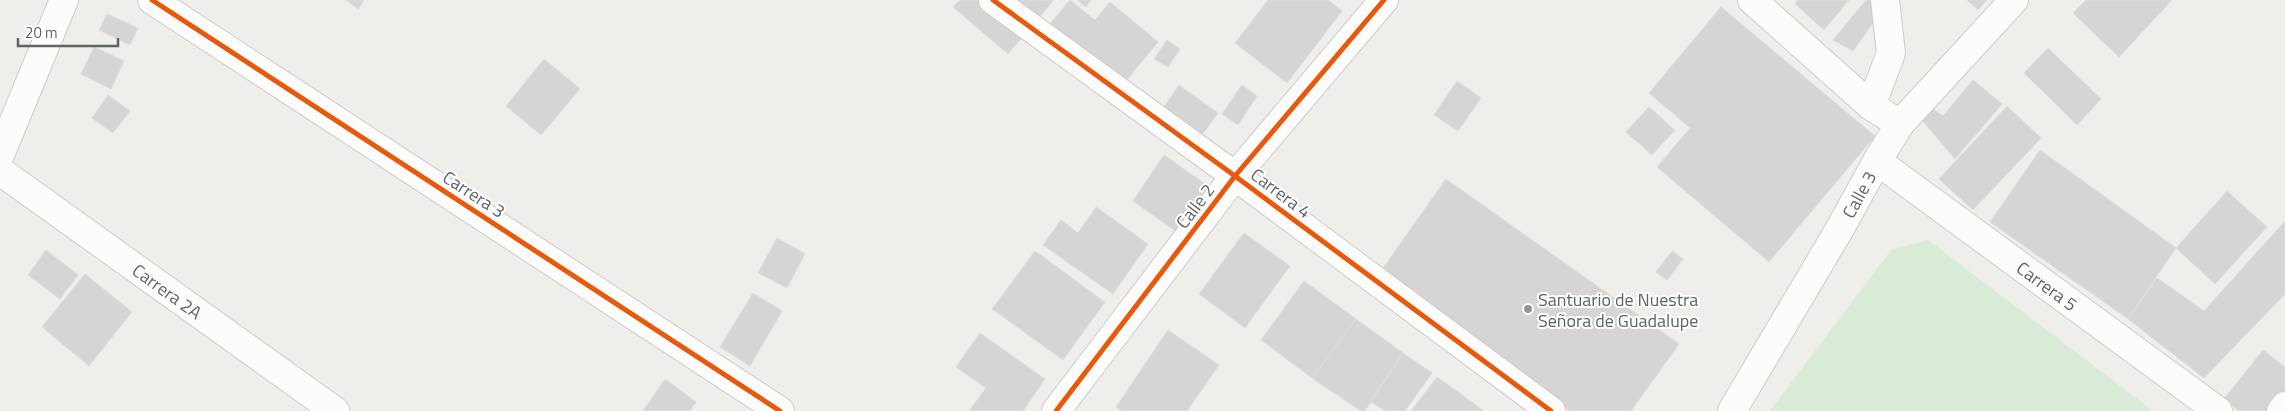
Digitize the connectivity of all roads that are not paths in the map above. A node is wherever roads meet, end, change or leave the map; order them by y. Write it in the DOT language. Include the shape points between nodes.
graph roads {
  1 [pos="64,0"];
  2 [pos="152,0"];
  3 [pos="993,0"];
  4 [pos="1384,0"];
  5 [pos="1752,0"];
  6 [pos="1885,0"];
  7 [pos="2014,0"];
  8 [pos="1871,106"];
  9 [pos="1900,124"];
  10 [pos="0,155"];
  11 [pos="1877,161"];
  12 [pos="0,171"];
  13 [pos="1235,176"];
  14 [pos="2285,406"];
  15 [pos="334,411"];
  16 [pos="780,411"];
  17 [pos="1056,411"];
  18 [pos="1551,411"];
  19 [pos="1732,411"];
  20 [pos="2218,411"];
  21 [pos="2281,411"];
  1 -- 10 [label="street"];
  2 -- 16 [label="street, Carrera 3"];
  3 -- 13 [label="street, Carrera 4"];
  4 -- 13 [label="street, Calle 2"];
  5 -- 8 [label="street"];
  6 -- 8 [label="street" via="1891,53"];
  7 -- 9 [label="street, Calle 3"];
  8 -- 9 [label="street"];
  9 -- 11 [label="street, Calle 3"];
  11 -- 19 [label="street, Calle 3"];
  11 -- 20 [label="street, Carrera 5"];
  12 -- 15 [label="street, Carrera 2A"];
  13 -- 17 [label="street, Calle 2"];
  13 -- 18 [label="street, Carrera 4"];
  14 -- 21 [label="street"];
}
